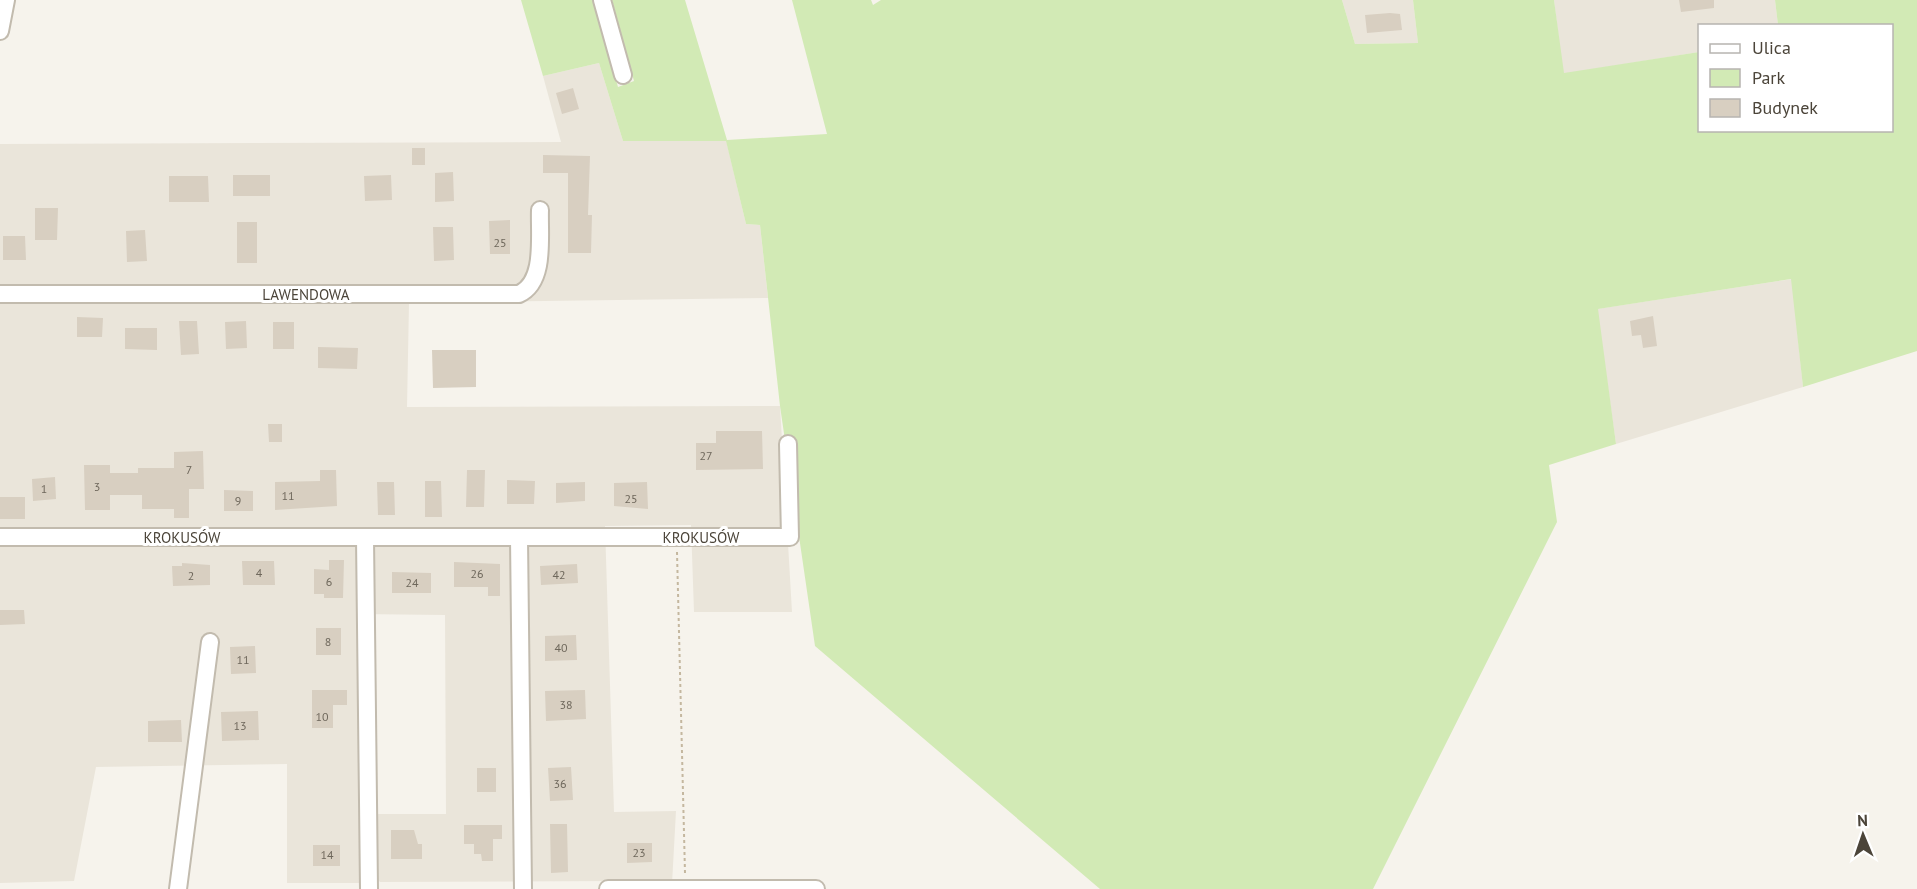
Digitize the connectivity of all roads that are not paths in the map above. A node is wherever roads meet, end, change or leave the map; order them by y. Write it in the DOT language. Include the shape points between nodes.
graph roads {
  1 [pos="6,0"];
  2 [pos="602,0"];
  3 [pos="0,31"];
  4 [pos="624,75"];
  5 [pos="540,210"];
  6 [pos="0,294"];
  7 [pos="788,444"];
  8 [pos="0,537"];
  9 [pos="365,538"];
  10 [pos="519,538"];
  11 [pos="210,642"];
  12 [pos="685,888"];
  13 [pos="763,888"];
  14 [pos="178,889"];
  15 [pos="369,889"];
  16 [pos="523,889"];
  17 [pos="608,889"];
  18 [pos="816,889"];
  1 -- 3 [label="street"];
  2 -- 4 [label="street"];
  5 -- 6 [label="street, LAWENDOWA" via="536,278 529,290 519,294"];
  7 -- 10 [label="street, KROKUSÓW" via="790,537"];
  8 -- 9 [label="street, KROKUSÓW"];
  9 -- 10 [label="street, KROKUSÓW"];
  9 -- 15 [label="street"];
  10 -- 16 [label="street"];
  11 -- 14 [label="street"];
  12 -- 13 [label="street"];
  12 -- 17 [label="street"];
  13 -- 18 [label="street"];
}
